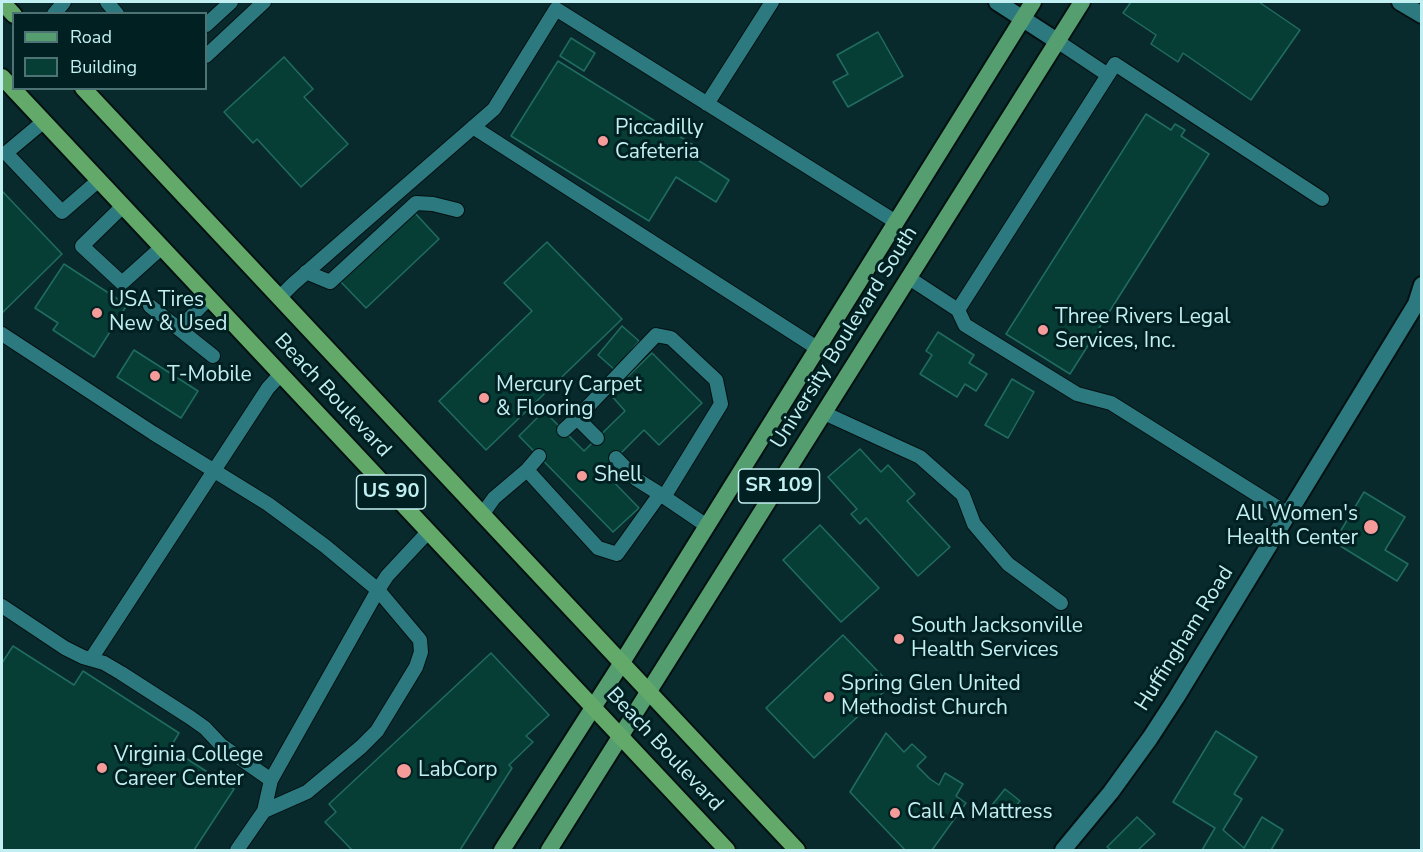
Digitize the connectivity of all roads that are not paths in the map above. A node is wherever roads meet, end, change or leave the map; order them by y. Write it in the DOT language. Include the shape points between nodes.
graph roads {
  1 [pos="231,2"];
  2 [pos="264,2"];
  3 [pos="771,2"];
  4 [pos="997,2"];
  5 [pos="1032,2"];
  6 [pos="1082,2"];
  7 [pos="1400,2"];
  8 [pos="1422,15"];
  9 [pos="1022,18"];
  10 [pos="207,24"];
  11 [pos="1057,41"];
  12 [pos="207,55"];
  13 [pos="1108,75"];
  14 [pos="14,90"];
  15 [pos="85,90"];
  16 [pos="707,104"];
  17 [pos="44,122"];
  18 [pos="473,127"];
  19 [pos="99,180"];
  20 [pos="1322,199"];
  21 [pos="123,206"];
  22 [pos="457,210"];
  23 [pos="896,222"];
  24 [pos="162,247"];
  25 [pos="306,272"];
  26 [pos="909,278"];
  27 [pos="1422,285"];
  28 [pos="209,298"];
  29 [pos="279,298"];
  30 [pos="150,306"];
  31 [pos="958,310"];
  32 [pos="179,329"];
  33 [pos="2,334"];
  34 [pos="817,348"];
  35 [pos="213,356"];
  36 [pos="280,375"];
  37 [pos="824,413"];
  38 [pos="577,418"];
  39 [pos="564,430"];
  40 [pos="597,438"];
  41 [pos="539,456"];
  42 [pos="616,458"];
  43 [pos="527,470"];
  44 [pos="213,471"];
  45 [pos="662,496"];
  46 [pos="482,514"];
  47 [pos="1288,514"];
  48 [pos="707,526"];
  49 [pos="428,532"];
  50 [pos="378,590"];
  51 [pos="1061,603"];
  52 [pos="2,606"];
  53 [pos="91,659"];
  54 [pos="621,664"];
  55 [pos="649,693"];
  56 [pos="593,707"];
  57 [pos="621,737"];
  58 [pos="271,780"];
  59 [pos="264,811"];
  60 [pos="237,850"];
  61 [pos="502,850"];
  62 [pos="549,850"];
  63 [pos="727,850"];
  64 [pos="797,850"];
  65 [pos="1063,850"];
  1 -- 10 [label="lane"];
  2 -- 12 [label="lane"];
  3 -- 16 [label="lane"];
  4 -- 9 [label="street"];
  5 -- 9 [label="main road, University Boulevard South / SR 109"];
  6 -- 11 [label="main road, University Boulevard South / SR 109"];
  7 -- 8 [label="street"];
  9 -- 11 [label="street"];
  9 -- 23 [label="main road, University Boulevard South / SR 109"];
  11 -- 13 [label="lane"];
  11 -- 26 [label="main road, University Boulevard South / SR 109"];
  13 -- 20 [label="lane" via="1115,64"];
  13 -- 31 [label="lane"];
  14 -- 17 [label="highway, Beach Boulevard / US 90"];
  15 -- 29 [label="highway, Beach Boulevard / US 90"];
  16 -- 18 [label="lane" via="556,9 494,109"];
  16 -- 23 [label="lane"];
  17 -- 19 [label="highway, Beach Boulevard / US 90"];
  17 -- 19 [label="lane" via="6,153 38,187 62,212"];
  18 -- 25 [label="lane"];
  18 -- 34 [label="lane"];
  19 -- 21 [label="highway, Beach Boulevard / US 90"];
  21 -- 24 [label="highway, Beach Boulevard / US 90"];
  21 -- 24 [label="lane" via="82,246 122,283"];
  22 -- 25 [label="lane" via="416,203 330,282"];
  23 -- 34 [label="main road, University Boulevard South / SR 109"];
  24 -- 28 [label="highway, Beach Boulevard / US 90"];
  25 -- 29 [label="lane"];
  26 -- 31 [label="lane"];
  26 -- 37 [label="main road, University Boulevard South / SR 109"];
  27 -- 47 [label="street, Huffingham Road" via="1416,304"];
  28 -- 32 [label="lane"];
  28 -- 36 [label="highway, Beach Boulevard / US 90"];
  29 -- 46 [label="highway, Beach Boulevard / US 90"];
  30 -- 32 [label="lane"];
  31 -- 47 [label="lane" via="965,325 1077,394 1111,403"];
  32 -- 35 [label="lane"];
  33 -- 44 [label="lane"];
  34 -- 48 [label="main road, University Boulevard South / SR 109"];
  36 -- 44 [label="lane"];
  36 -- 49 [label="highway, Beach Boulevard / US 90"];
  37 -- 51 [label="lane" via="920,457 963,495 974,524 1008,564"];
  37 -- 55 [label="main road, University Boulevard South / SR 109"];
  38 -- 39 [label="lane"];
  38 -- 40 [label="lane"];
  38 -- 45 [label="lane" via="656,335 671,338 716,380 721,404"];
  41 -- 43 [label="lane"];
  42 -- 45 [label="lane" via="636,479"];
  43 -- 45 [label="lane" via="598,548 617,554"];
  43 -- 46 [label="lane" via="494,498"];
  44 -- 50 [label="lane" via="268,504"];
  44 -- 53 [label="lane"];
  45 -- 48 [label="lane"];
  46 -- 54 [label="highway, Beach Boulevard / US 90"];
  47 -- 65 [label="street, Huffingham Road" via="1150,738"];
  48 -- 54 [label="main road, University Boulevard South / SR 109"];
  49 -- 50 [label="lane"];
  49 -- 56 [label="highway, Beach Boulevard / US 90"];
  50 -- 58 [label="lane"];
  50 -- 59 [label="lane" via="420,640 416,667 377,731 361,747 307,792"];
  52 -- 53 [label="lane" via="65,648"];
  53 -- 58 [label="lane" via="104,663 205,728 221,745"];
  54 -- 55 [label="highway, Beach Boulevard / US 90"];
  54 -- 56 [label="main road, University Boulevard South / SR 109"];
  55 -- 57 [label="main road, University Boulevard South / SR 109"];
  55 -- 64 [label="highway, Beach Boulevard / US 90"];
  56 -- 57 [label="highway, Beach Boulevard / US 90"];
  56 -- 61 [label="main road, University Boulevard South / SR 109"];
  57 -- 62 [label="main road, University Boulevard South / SR 109"];
  57 -- 63 [label="highway, Beach Boulevard / US 90"];
  58 -- 59 [label="lane"];
  59 -- 60 [label="lane"];
}
